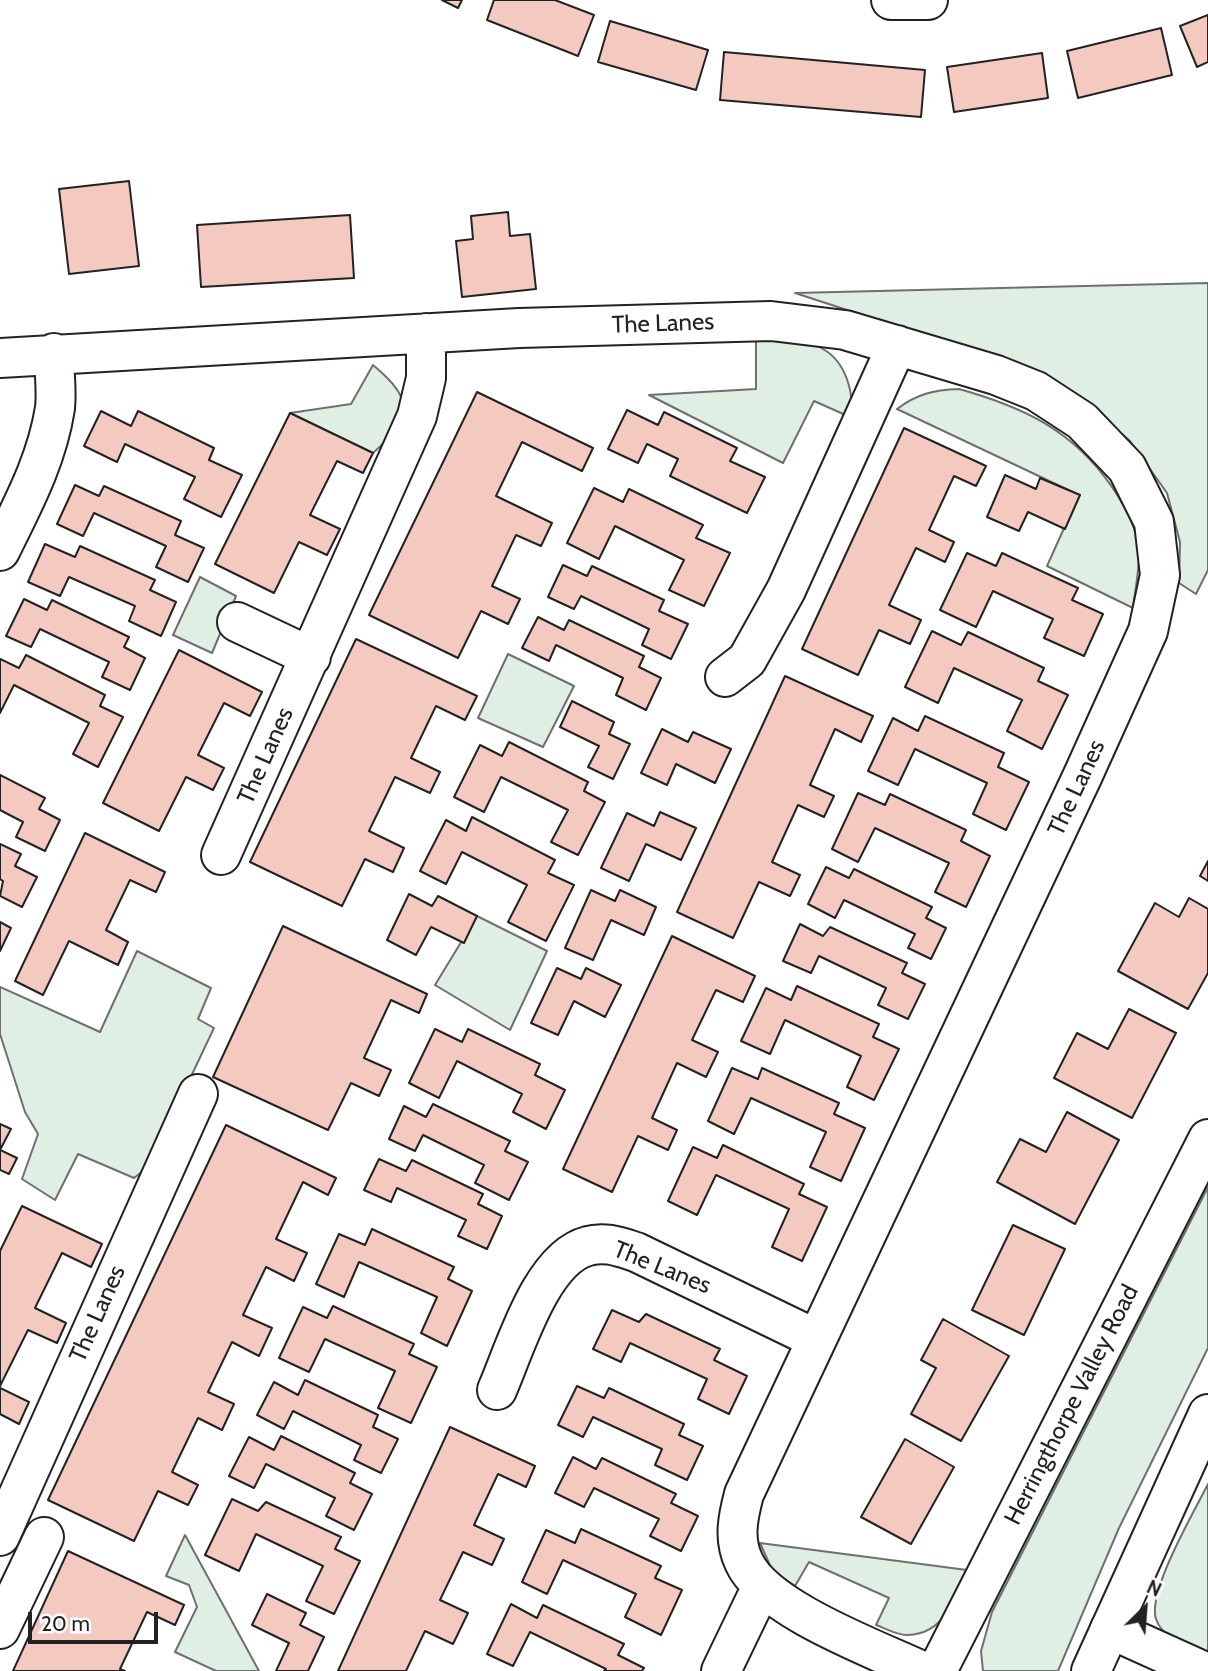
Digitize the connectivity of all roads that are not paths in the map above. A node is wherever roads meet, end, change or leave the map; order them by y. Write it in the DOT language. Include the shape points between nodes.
graph roads {
  1 [pos="891,0"];
  2 [pos="928,0"];
  3 [pos="426,333"];
  4 [pos="897,345"];
  5 [pos="54,353"];
  6 [pos="0,358"];
  7 [pos="0,551"];
  8 [pos="237,622"];
  9 [pos="311,657"];
  10 [pos="725,677"];
  11 [pos="221,855"];
  12 [pos="198,1094"];
  13 [pos="1208,1139"];
  14 [pos="816,1339"];
  15 [pos="497,1390"];
  16 [pos="1208,1414"];
  17 [pos="0,1536"];
  18 [pos="44,1536"];
  19 [pos="761,1588"];
  20 [pos="0,1629"];
  21 [pos="1110,1629"];
  22 [pos="721,1671"];
  23 [pos="922,1671"];
  24 [pos="937,1671"];
  25 [pos="1091,1671"];
  26 [pos="1203,1671"];
  1 -- 2 [label="street"];
  3 -- 4 [label="street, The Lanes" via="771,321 845,330"];
  3 -- 5 [label="street, The Lanes"];
  3 -- 9 [label="street, The Lanes" via="426,378 417,416"];
  4 -- 10 [label="street" via="786,590 747,660"];
  4 -- 14 [label="street, The Lanes" via="1036,391 1082,422 1127,468 1154,522 1160,575 1148,631 1089,763"];
  5 -- 6 [label="street, The Lanes"];
  5 -- 7 [label="street" via="55,405 47,449"];
  8 -- 9 [label="street"];
  9 -- 11 [label="street, The Lanes"];
  12 -- 17 [label="street, The Lanes"];
  13 -- 24 [label="street, Herringthorpe Valley Road"];
  14 -- 15 [label="street, The Lanes" via="636,1252 611,1244 589,1245 569,1254 551,1273"];
  14 -- 19 [label="street, The Lanes" via="744,1494 736,1525 743,1562"];
  16 -- 21 [label="street"];
  18 -- 20 [label="street"];
  19 -- 22 [label="street"];
  19 -- 23 [label="street, The Lanes" via="802,1614"];
  21 -- 25 [label="street"];
  21 -- 26 [label="street"];
}
